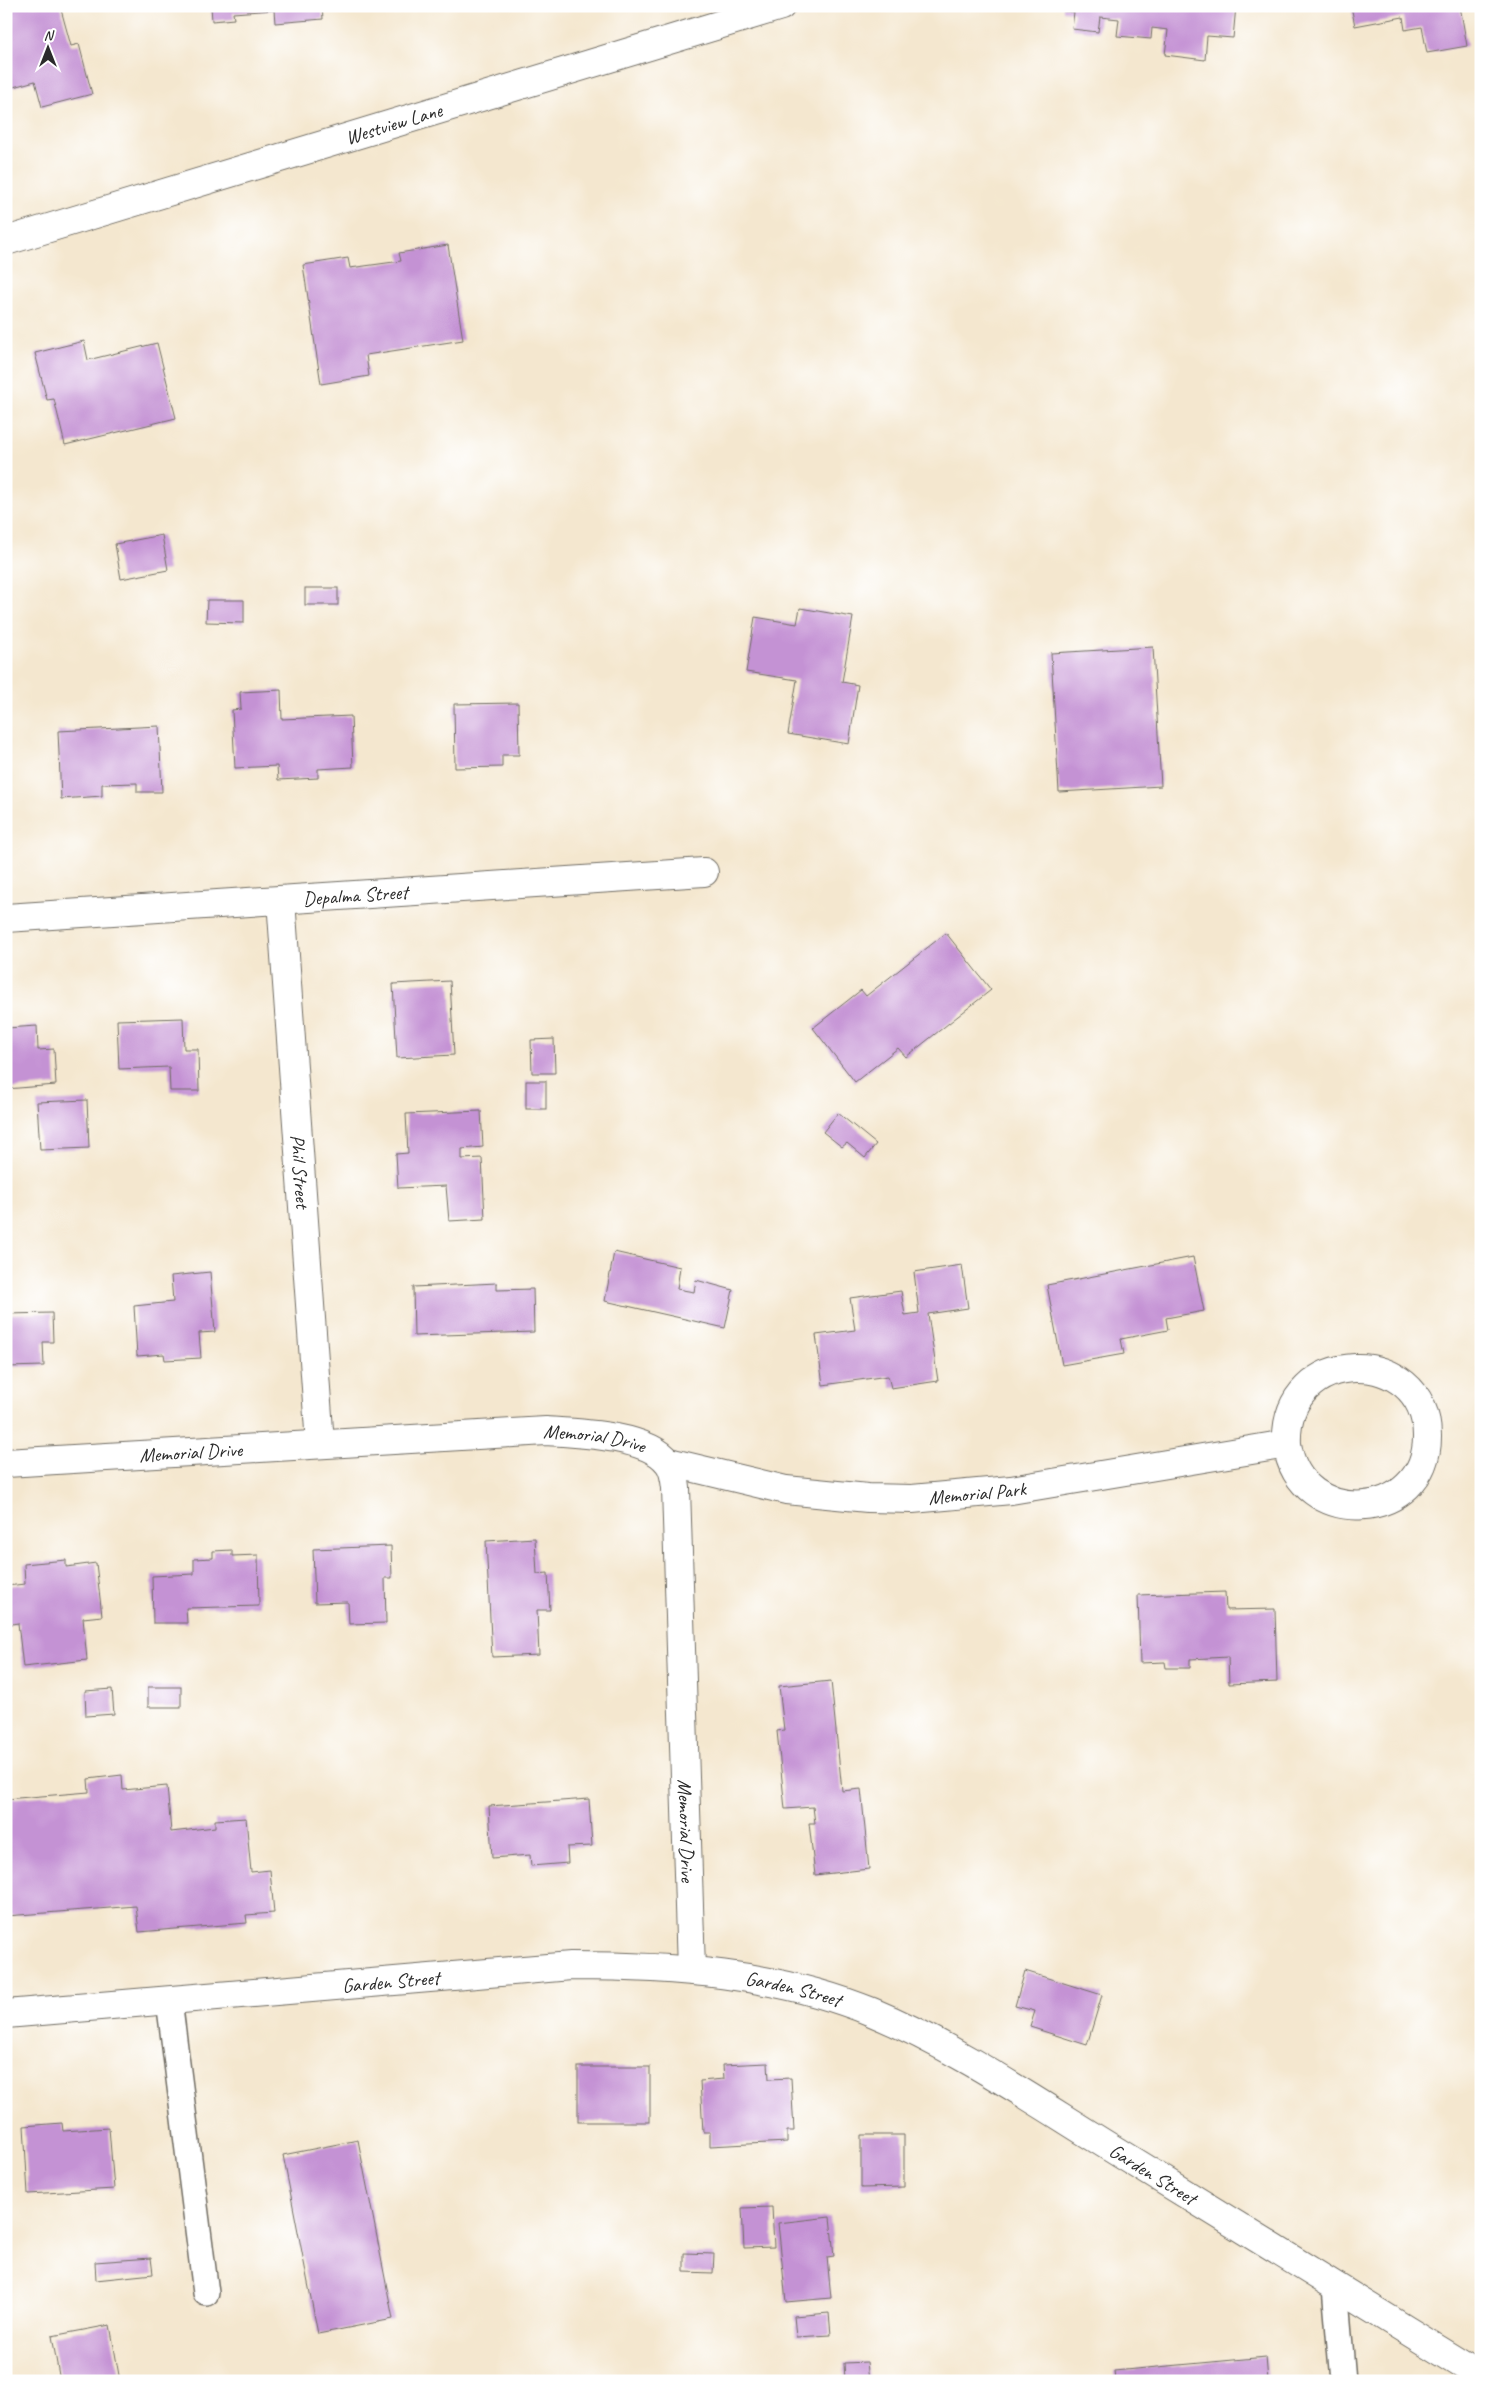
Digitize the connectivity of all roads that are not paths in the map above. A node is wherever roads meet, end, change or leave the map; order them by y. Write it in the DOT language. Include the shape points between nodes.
graph roads {
  1 [pos="781,6"];
  2 [pos="6,241"];
  3 [pos="704,872"];
  4 [pos="280,900"];
  5 [pos="6,918"];
  6 [pos="320,1444"];
  7 [pos="1287,1444"];
  8 [pos="669,1462"];
  9 [pos="6,1463"];
  10 [pos="692,1970"];
  11 [pos="169,2000"];
  12 [pos="6,2014"];
  13 [pos="1335,2287"];
  14 [pos="206,2293"];
  15 [pos="1481,2376"];
  16 [pos="1343,2381"];
  1 -- 2 [label="street, Westview Lane"];
  3 -- 4 [label="street, Depalma Street"];
  4 -- 5 [label="street, Depalma Street"];
  4 -- 6 [label="street, Phil Street"];
  6 -- 8 [label="street, Memorial Drive" via="565,1432 603,1435 630,1442"];
  6 -- 9 [label="street, Memorial Drive"];
  7 -- 7 [label="street" via="1288,1423 1302,1394 1317,1378 1353,1367 1380,1371 1408,1389 1424,1416 1427,1437 1419,1467 1407,1485 1390,1498 1360,1506 1339,1504 1311,1490 1295,1469"];
  7 -- 8 [label="street, Memorial Park" via="1012,1490 912,1498 868,1498 786,1490"];
  8 -- 10 [label="street, Memorial Drive" via="676,1488"];
  10 -- 11 [label="street, Garden Street" via="570,1966"];
  10 -- 13 [label="street, Garden Street" via="820,1995 871,2012 922,2036 980,2067"];
  11 -- 12 [label="street, Garden Street"];
  11 -- 14 [label="lane"];
  13 -- 15 [label="street, Garden Street"];
  13 -- 16 [label="lane"];
}
